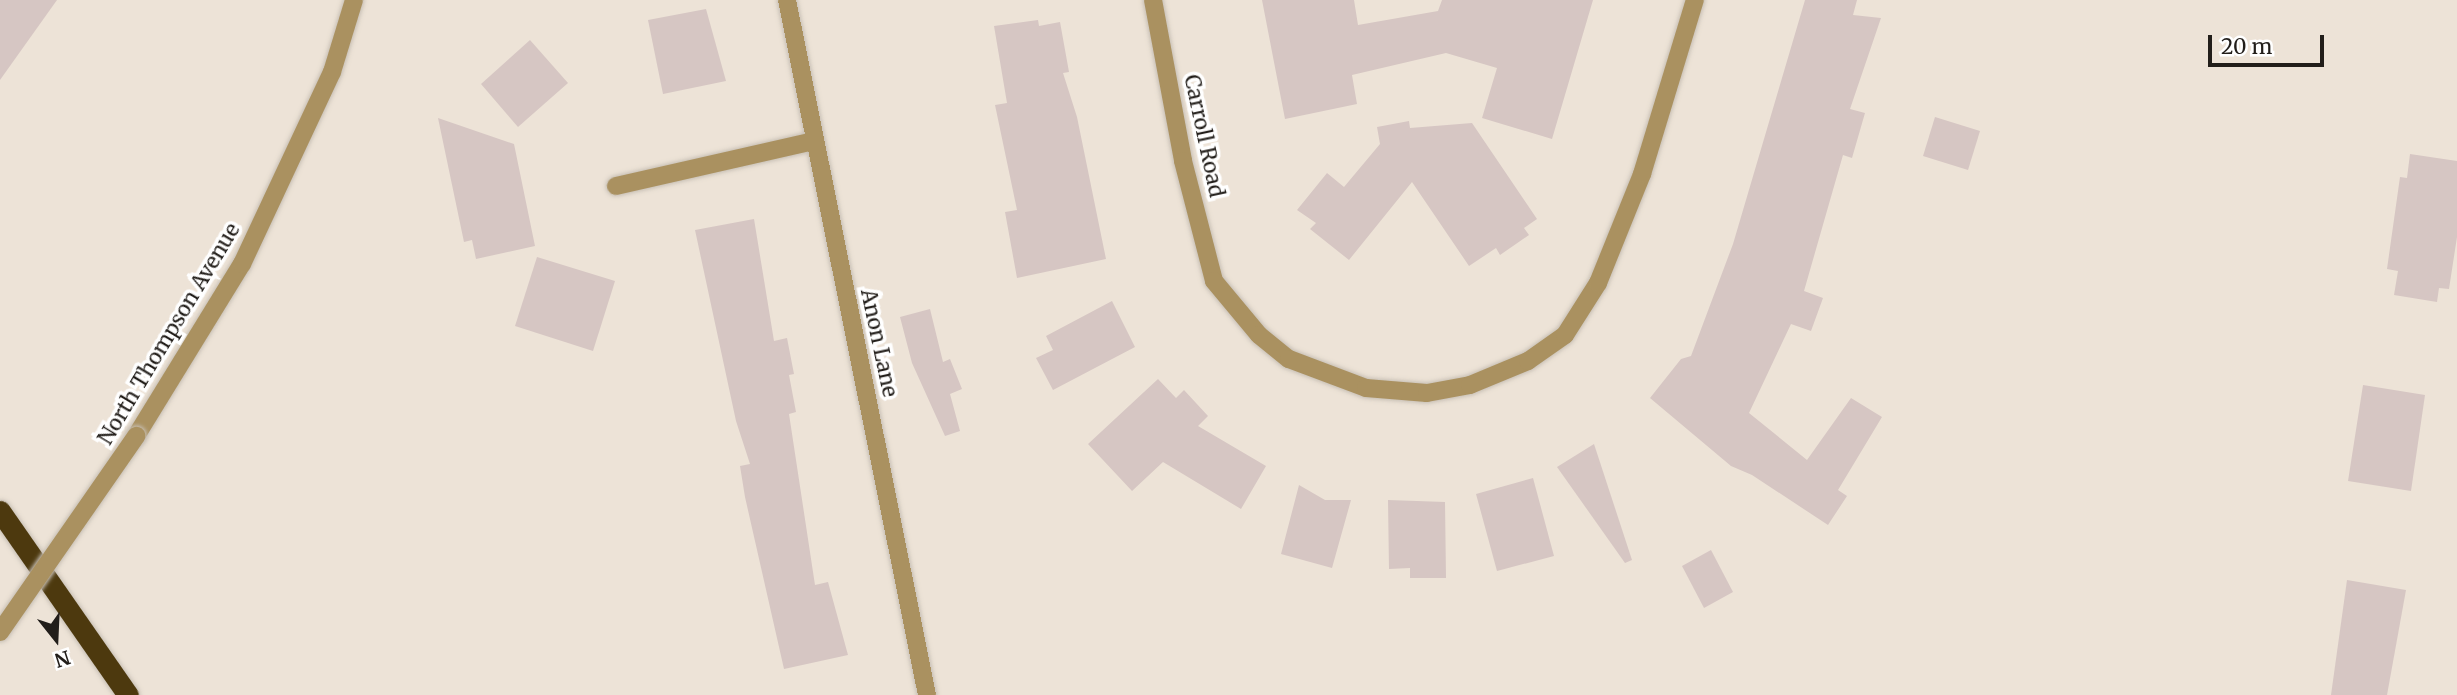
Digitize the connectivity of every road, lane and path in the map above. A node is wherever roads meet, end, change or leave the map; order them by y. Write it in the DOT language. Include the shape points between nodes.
graph roads {
  1 [pos="354,0"];
  2 [pos="787,0"];
  3 [pos="1153,0"];
  4 [pos="1695,0"];
  5 [pos="814,141"];
  6 [pos="616,186"];
  7 [pos="0,511"];
  8 [pos="0,632"];
  9 [pos="128,695"];
  10 [pos="927,695"];
  1 -- 8 [label="street, North Thompson Avenue, bridge" via="332,72 242,264 136,436"];
  2 -- 5 [label="street, Anon Lane"];
  3 -- 4 [label="street, Carroll Road" via="1183,161 1214,281 1259,335 1289,359 1366,388 1427,393 1470,385 1528,361 1565,335 1598,283 1642,174"];
  5 -- 6 [label="street"];
  5 -- 10 [label="street, Anon Lane"];
  7 -- 9 [label="highway"];
}
